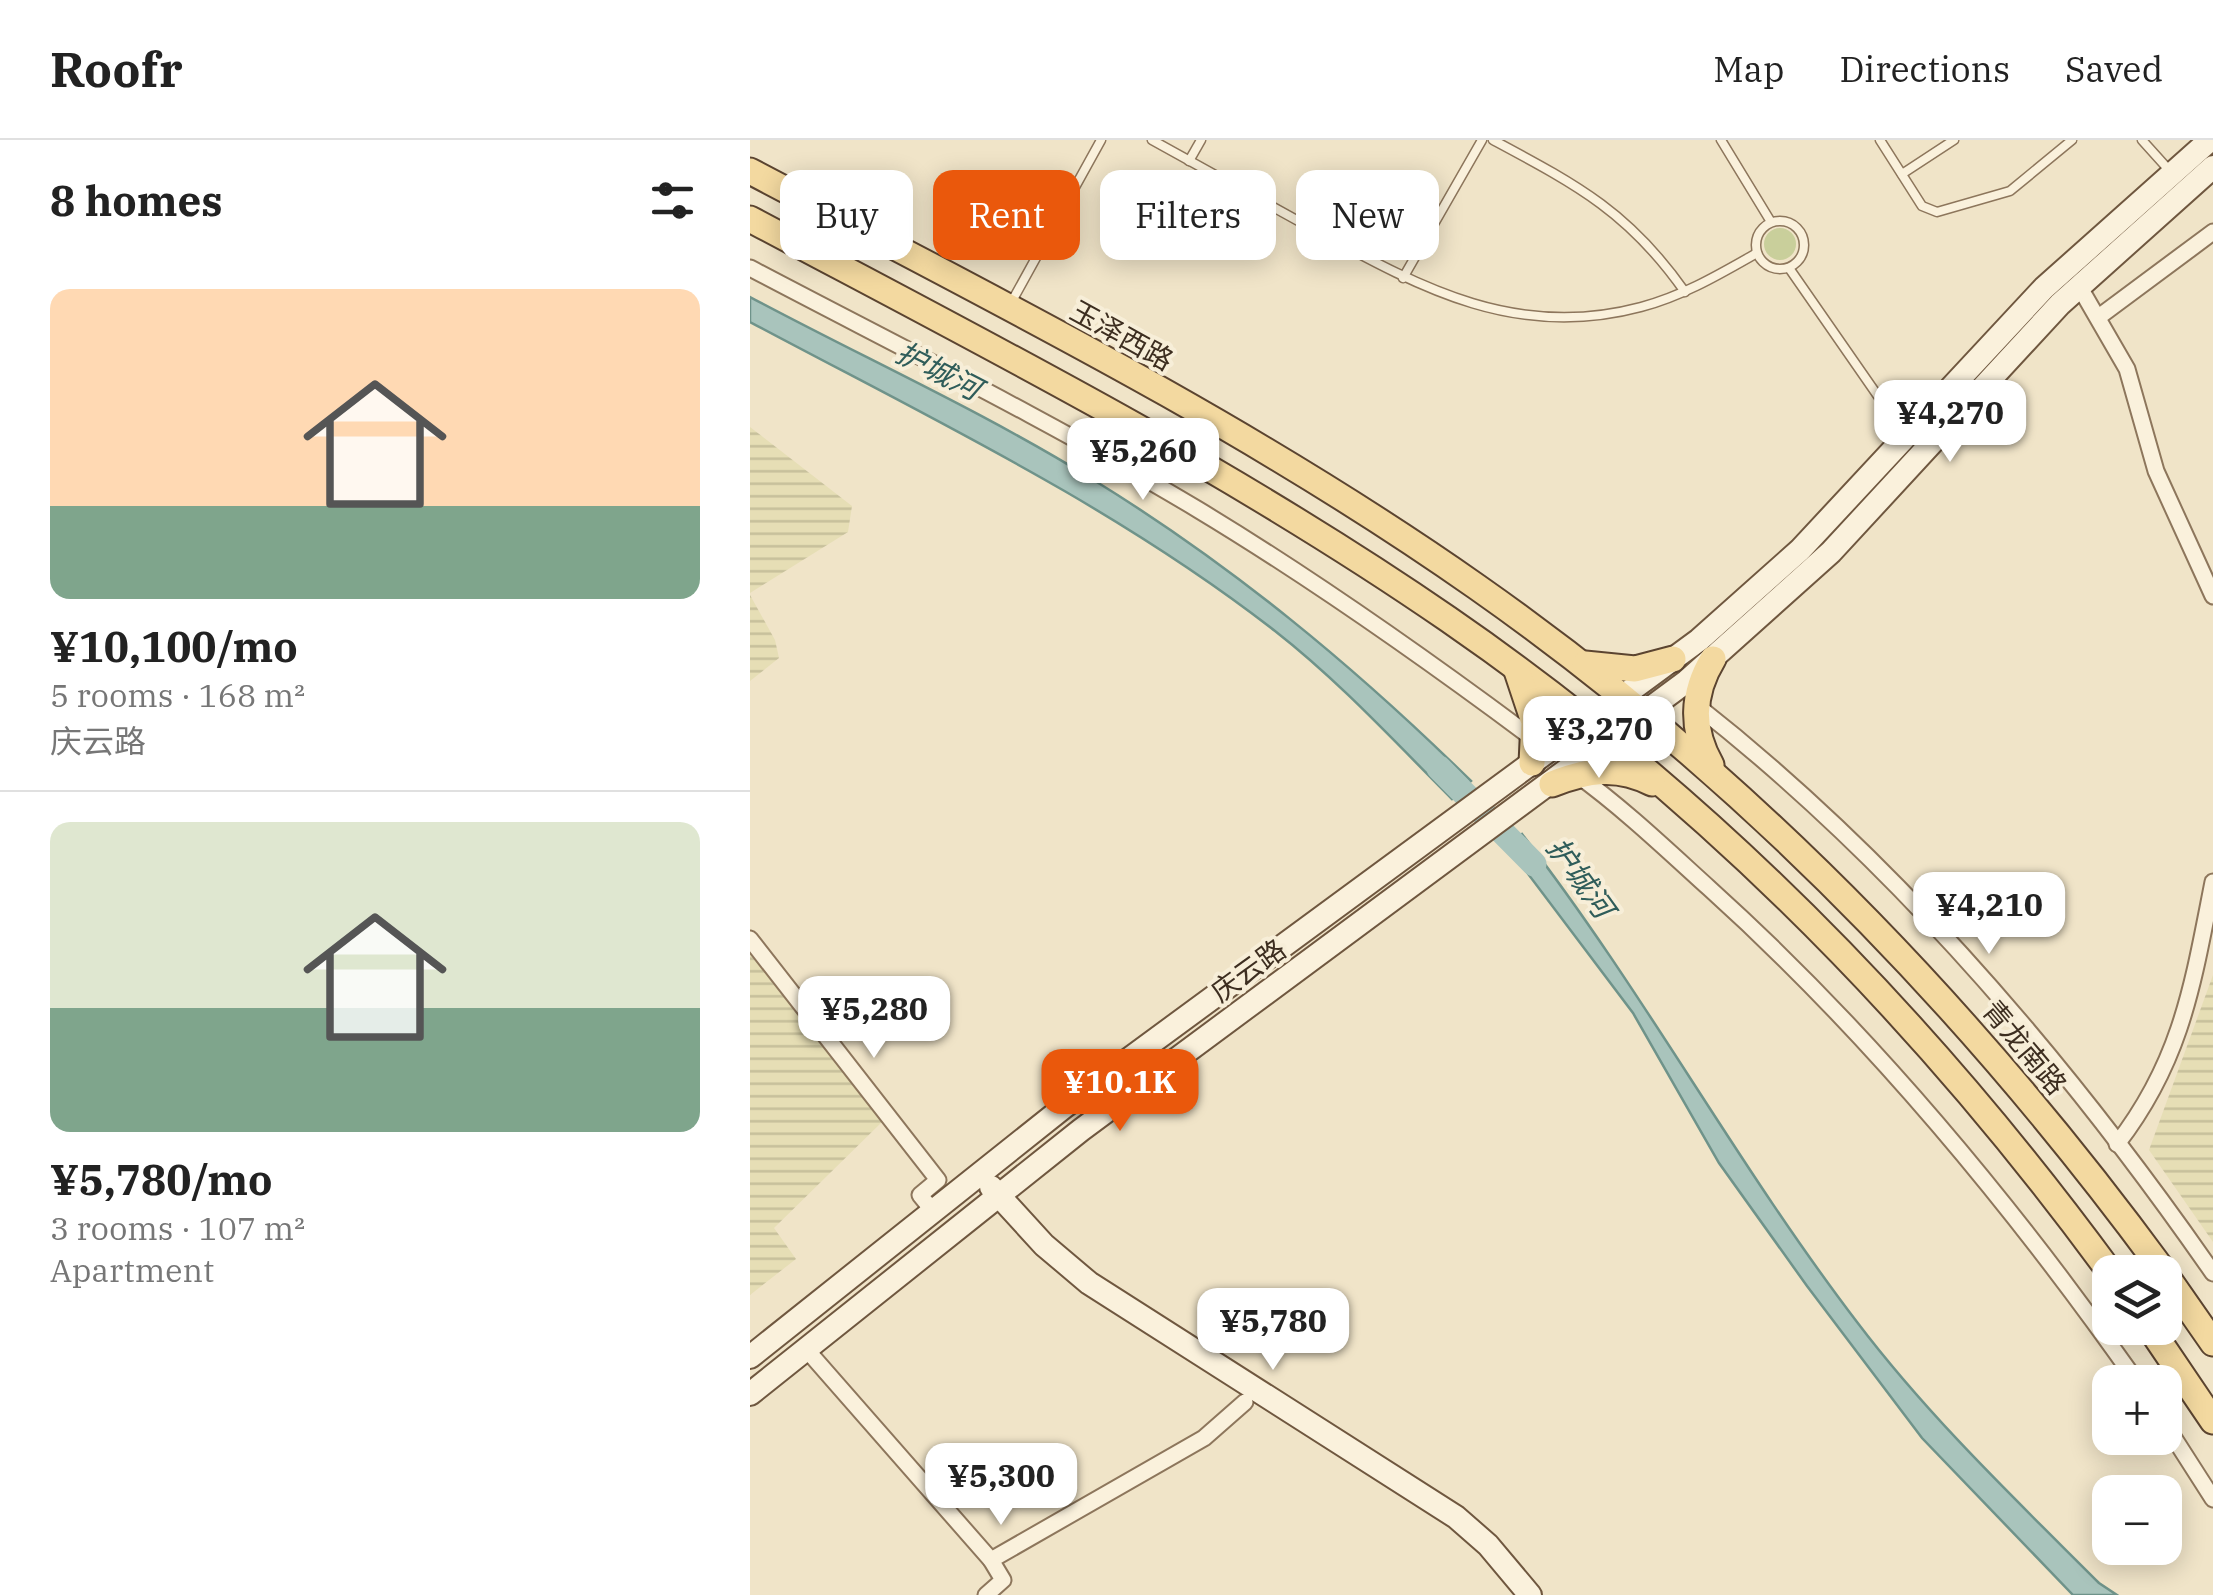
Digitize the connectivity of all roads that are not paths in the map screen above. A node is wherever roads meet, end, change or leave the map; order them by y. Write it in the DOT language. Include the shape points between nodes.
graph roads {
  1 [pos="1101,140"];
  2 [pos="1152,140"];
  3 [pos="1201,140"];
  4 [pos="1482,140"];
  5 [pos="1493,140"];
  6 [pos="1721,140"];
  7 [pos="1880,140"];
  8 [pos="1954,140"];
  9 [pos="2072,140"];
  10 [pos="2142,140"];
  11 [pos="2210,140"];
  12 [pos="1189,160"];
  13 [pos="2213,167"];
  14 [pos="750,170"];
  15 [pos="2170,172"];
  16 [pos="1902,174"];
  17 [pos="750,219"];
  18 [pos="1771,222"];
  19 [pos="2213,232"];
  20 [pos="1757,253"];
  21 [pos="750,268"];
  22 [pos="1789,268"];
  23 [pos="1403,278"];
  24 [pos="2079,286"];
  25 [pos="1685,292"];
  26 [pos="1009,306"];
  27 [pos="2100,316"];
  28 [pos="1907,439"];
  29 [pos="2213,596"];
  30 [pos="1673,659"];
  31 [pos="1713,659"];
  32 [pos="1582,664"];
  33 [pos="1514,667"];
  34 [pos="1623,696"];
  35 [pos="1696,705"];
  36 [pos="1646,714"];
  37 [pos="1587,722"];
  38 [pos="1610,741"];
  39 [pos="1533,752"];
  40 [pos="1564,779"];
  41 [pos="1731,787"];
  42 [pos="1673,794"];
  43 [pos="2213,882"];
  44 [pos="750,939"];
  45 [pos="2117,1144"];
  46 [pos="975,1178"];
  47 [pos="993,1200"];
  48 [pos="932,1211"];
  49 [pos="2097,1255"];
  50 [pos="2150,1255"];
  51 [pos="2213,1273"];
  52 [pos="2182,1299"];
  53 [pos="2213,1343"];
  54 [pos="2162,1345"];
  55 [pos="806,1349"];
  56 [pos="750,1357"];
  57 [pos="2124,1365"];
  58 [pos="750,1394"];
  59 [pos="1245,1402"];
  60 [pos="2213,1421"];
  61 [pos="2182,1451"];
  62 [pos="2213,1499"];
  63 [pos="991,1560"];
  64 [pos="986,1595"];
  65 [pos="1513,1595"];
  66 [pos="1530,1595"];
  1 -- 26 [label="lane"];
  2 -- 12 [label="lane"];
  3 -- 12 [label="lane"];
  4 -- 23 [label="lane"];
  5 -- 25 [label="lane" via="1606,205 1650,246"];
  6 -- 18 [label="lane"];
  7 -- 16 [label="lane"];
  8 -- 16 [label="lane"];
  9 -- 16 [label="lane" via="2010,190 1948,211 1922,206"];
  10 -- 15 [label="lane"];
  11 -- 15 [label="street, 庆云路"];
  12 -- 23 [label="lane"];
  13 -- 24 [label="street, 庆云路"];
  14 -- 26 [label="main road, 玉泽西路"];
  15 -- 28 [label="street, 庆云路" via="2044,288"];
  17 -- 33 [label="main road" via="1172,446 1397,584"];
  18 -- 20 [label="lane" via="1757,237"];
  18 -- 22 [label="lane" via="1792,223 1804,238 1800,259"];
  19 -- 27 [label="street"];
  20 -- 22 [label="lane" via="1769,266"];
  20 -- 25 [label="lane"];
  21 -- 39 [label="street" via="1199,510 1413,648"];
  22 -- 28 [label="lane"];
  23 -- 25 [label="lane" via="1463,302 1541,316 1616,313"];
  24 -- 27 [label="street"];
  24 -- 31 [label="street, 庆云路" via="1831,552"];
  26 -- 32 [label="main road, 玉泽西路" via="1346,500"];
  27 -- 29 [label="street" via="2127,368 2156,471"];
  28 -- 30 [label="street, 庆云路" via="1775,574"];
  30 -- 32 [label="main road" via="1622,670"];
  30 -- 34 [label="street, 庆云路"];
  31 -- 35 [label="main road"];
  31 -- 36 [label="street, 庆云路"];
  32 -- 34 [label="main road, 玉泽西路"];
  33 -- 37 [label="main road"];
  33 -- 39 [label="main road" via="1532,708"];
  34 -- 36 [label="main road, 玉泽西路"];
  34 -- 37 [label="street, 庆云路"];
  35 -- 41 [label="main road" via="1700,743"];
  35 -- 45 [label="street" via="1904,898"];
  36 -- 38 [label="street, 庆云路"];
  36 -- 41 [label="main road, 青龙南路"];
  37 -- 38 [label="main road"];
  37 -- 39 [label="street, 庆云路"];
  38 -- 40 [label="street, 庆云路"];
  38 -- 42 [label="main road"];
  39 -- 46 [label="street, 庆云路" via="1503,785"];
  40 -- 42 [label="main road" via="1622,772"];
  40 -- 47 [label="street, 庆云路"];
  40 -- 57 [label="street" via="1620,808 1840,1012 1993,1189"];
  41 -- 50 [label="main road, 青龙南路" via="1955,1012"];
  42 -- 49 [label="main road" via="1884,997"];
  43 -- 45 [label="street" via="2187,1014 2154,1088"];
  44 -- 48 [label="street" via="938,1180 920,1195"];
  45 -- 51 [label="street"];
  46 -- 47 [label="street"];
  46 -- 48 [label="street, 庆云路"];
  47 -- 55 [label="street, 庆云路"];
  47 -- 59 [label="street" via="1080,1294"];
  47 -- 66 [label="street" via="1110,1299 1456,1517"];
  48 -- 56 [label="street, 庆云路"];
  52 -- 53 [label="main road, 青龙南路"];
  54 -- 60 [label="main road"];
  55 -- 58 [label="street, 庆云路"];
  55 -- 63 [label="street"];
  59 -- 63 [label="street" via="1204,1438"];
  59 -- 65 [label="street" via="1448,1528"];
  61 -- 62 [label="street"];
  63 -- 64 [label="street" via="1003,1580"];
}
